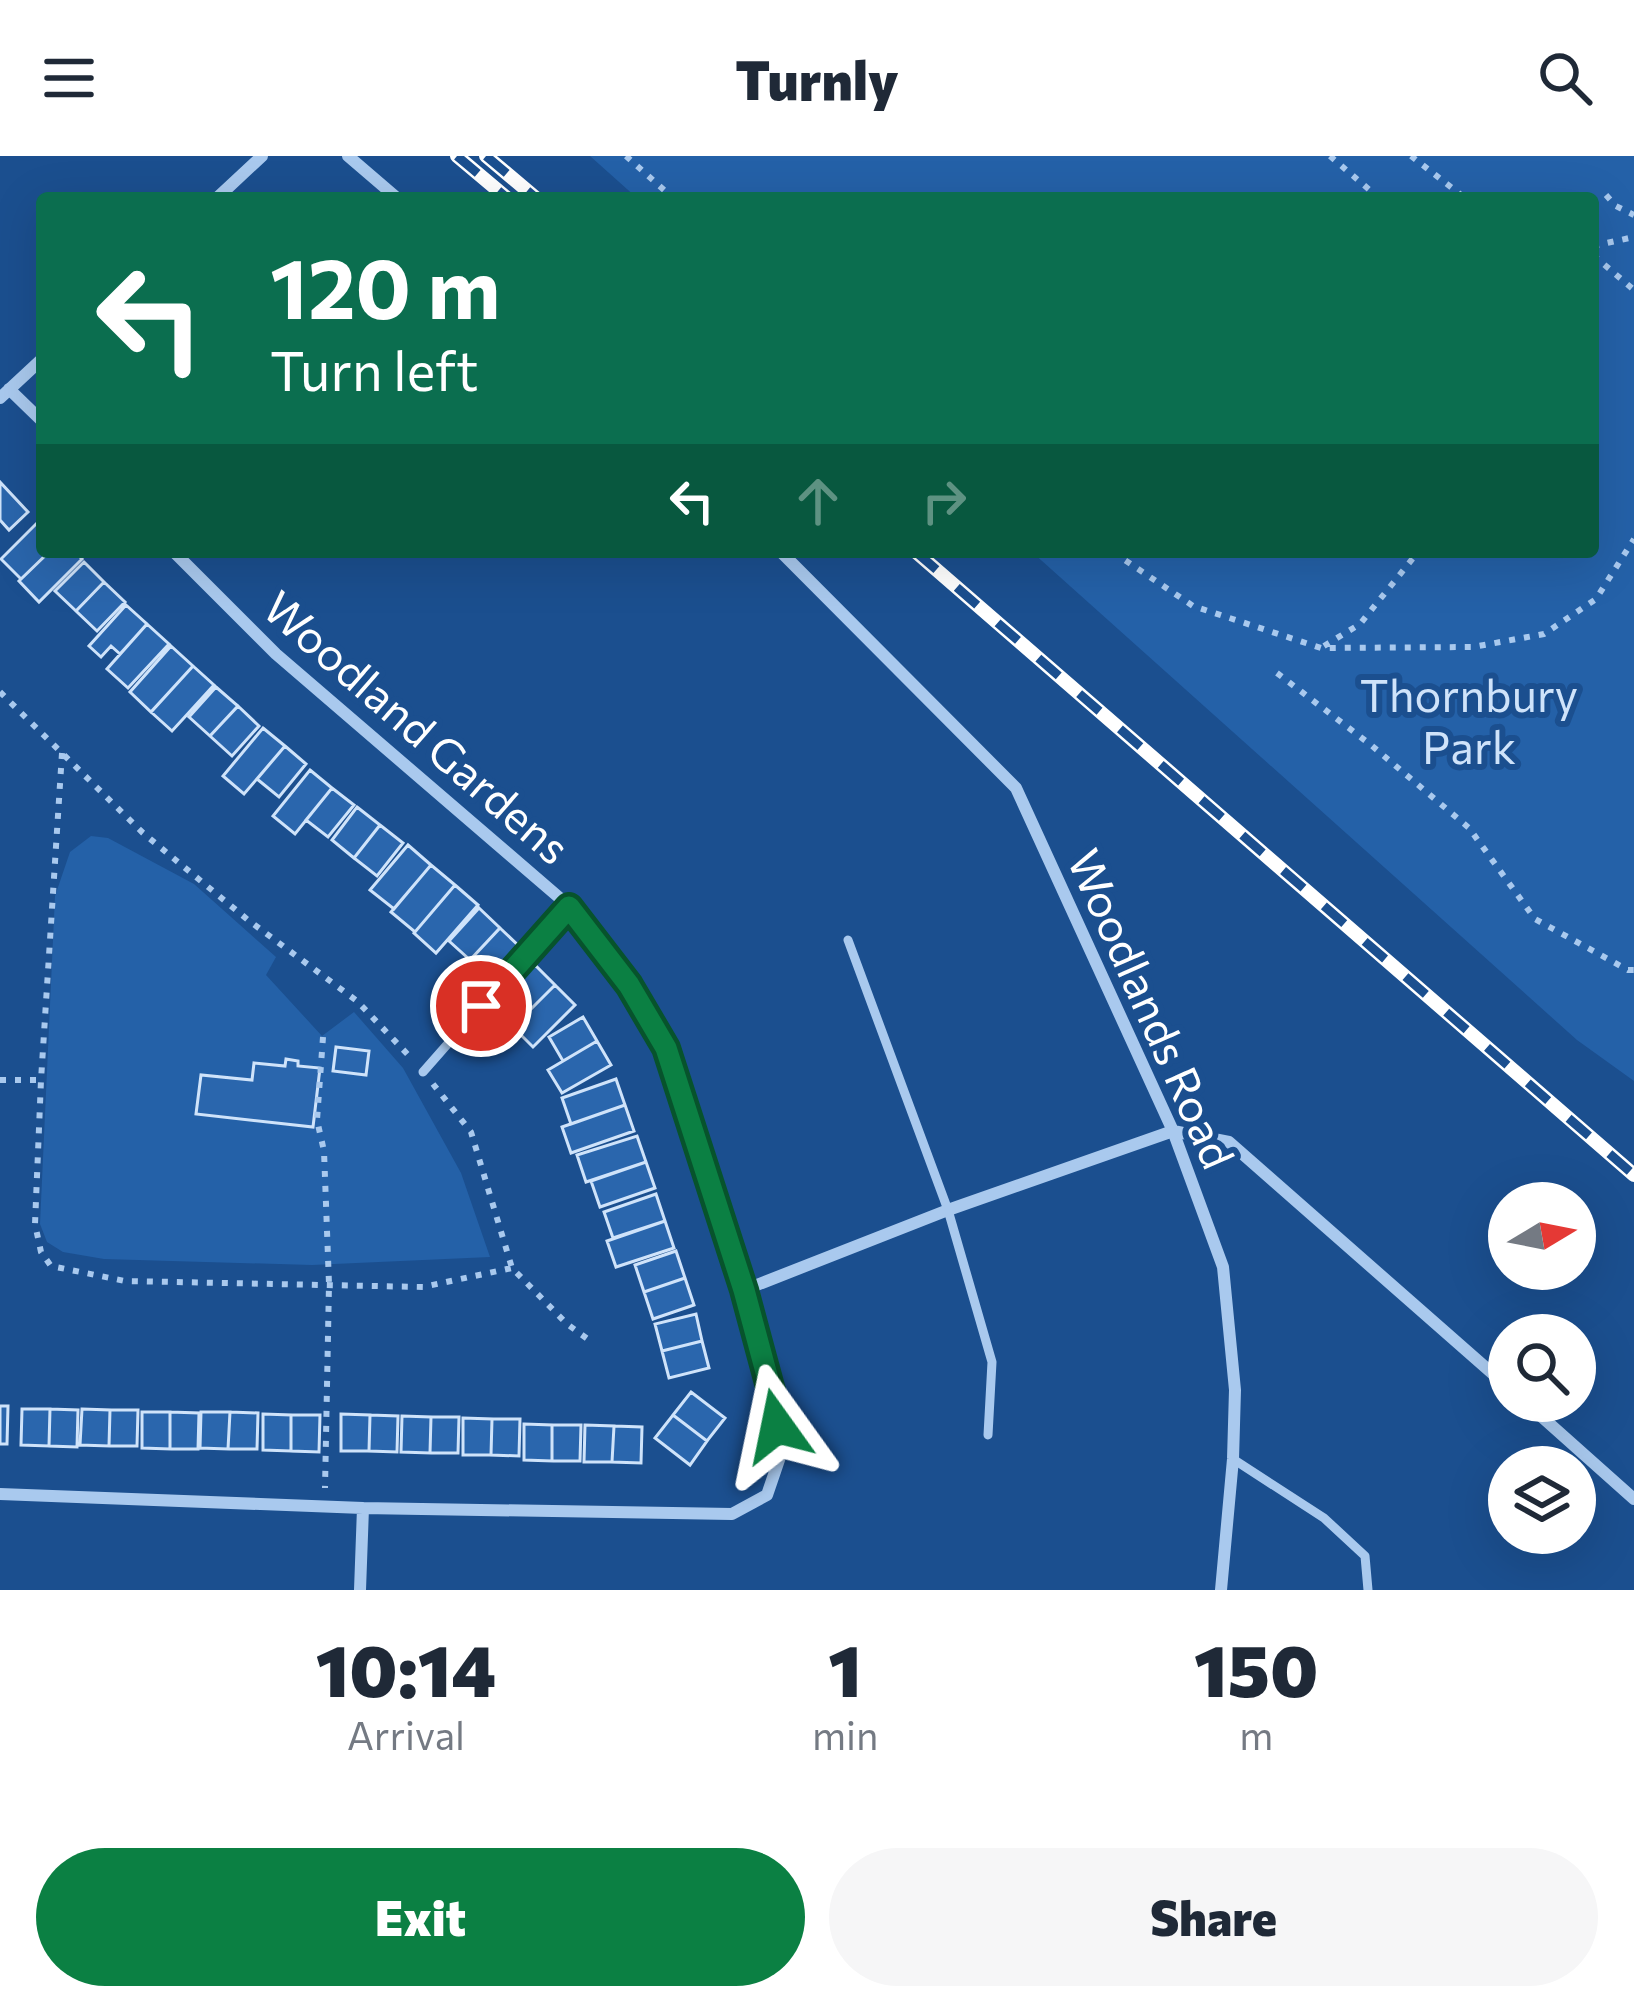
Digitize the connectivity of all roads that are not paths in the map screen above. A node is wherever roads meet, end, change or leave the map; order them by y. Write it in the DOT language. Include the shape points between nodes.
graph roads {
  1 [pos="262,156"];
  2 [pos="348,156"];
  3 [pos="223,192"];
  4 [pos="390,192"];
  5 [pos="36,365"];
  6 [pos="5,393"];
  7 [pos="36,417"];
  8 [pos="180,558"];
  9 [pos="787,558"];
  10 [pos="569,907"];
  11 [pos="848,940"];
  12 [pos="423,1072"];
  13 [pos="1174,1131"];
  14 [pos="948,1210"];
  15 [pos="744,1290"];
  16 [pos="1488,1370"];
  17 [pos="1548,1422"];
  18 [pos="988,1435"];
  19 [pos="1233,1459"];
  20 [pos="0,1494"];
  21 [pos="1634,1499"];
  22 [pos="363,1508"];
  23 [pos="360,1590"];
  24 [pos="1221,1590"];
  25 [pos="1368,1590"];
  1 -- 3 [label="street"];
  2 -- 4 [label="street"];
  5 -- 6 [label="street"];
  6 -- 7 [label="street"];
  8 -- 10 [label="street, Woodland Gardens" via="276,654"];
  9 -- 13 [label="street, Woodlands Road" via="1016,788"];
  10 -- 12 [label="lane"];
  10 -- 15 [label="street, Woodland Gardens" via="666,1048"];
  11 -- 14 [label="lane"];
  13 -- 14 [label="street"];
  13 -- 16 [label="street" via="1229,1142"];
  13 -- 19 [label="street, Woodlands Road" via="1223,1267"];
  14 -- 15 [label="street"];
  14 -- 18 [label="lane" via="992,1362"];
  15 -- 22 [label="street, Woodland Gardens" via="781,1454 767,1495 732,1514"];
  17 -- 21 [label="street"];
  19 -- 24 [label="street, Woodlands Road"];
  19 -- 25 [label="lane" via="1324,1518 1365,1556"];
  20 -- 22 [label="street, Woodland Gardens"];
  22 -- 23 [label="street"];
}
